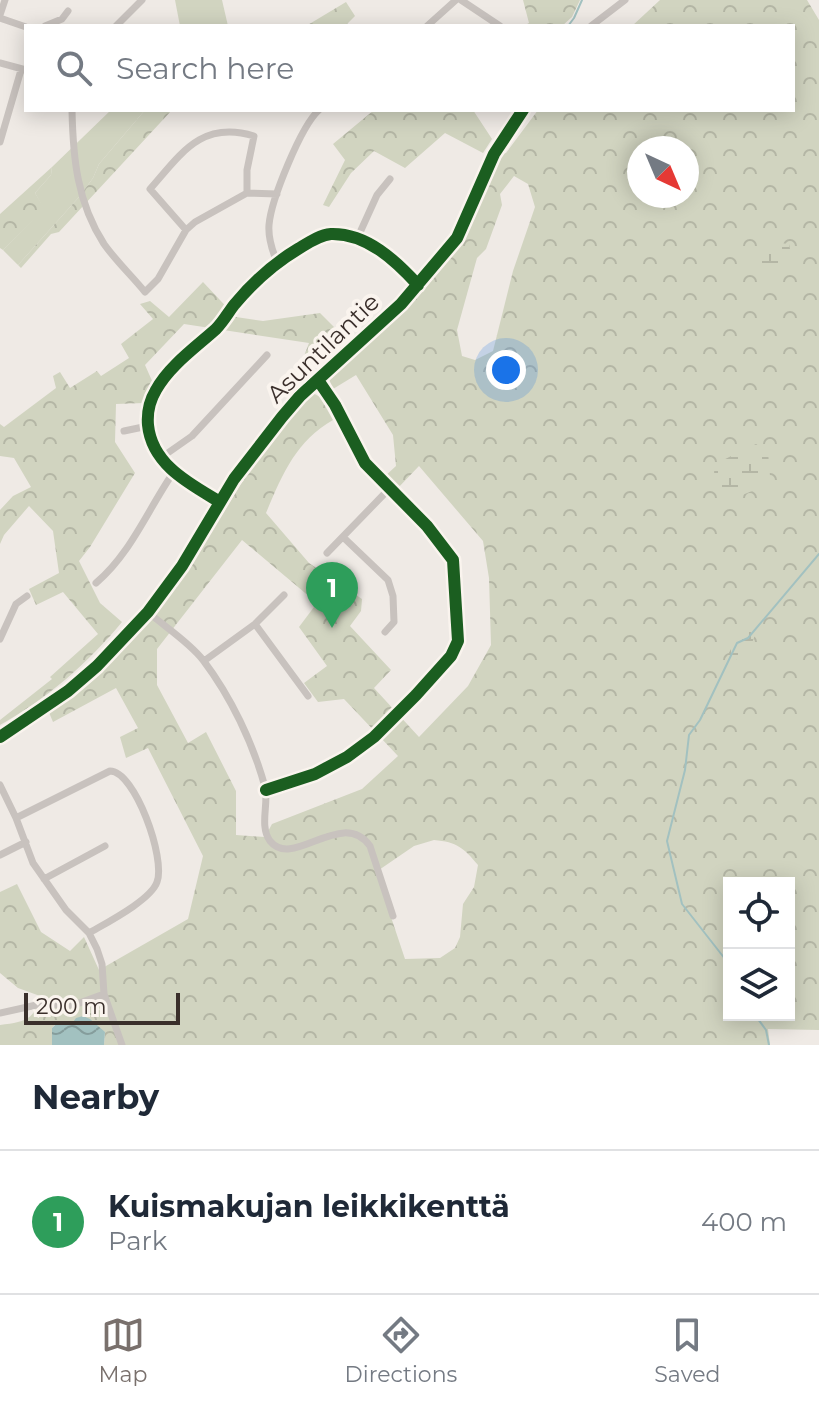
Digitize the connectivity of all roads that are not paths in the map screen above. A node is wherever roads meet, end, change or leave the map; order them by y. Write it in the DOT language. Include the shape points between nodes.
graph roads {
  1 [pos="5,0"];
  2 [pos="142,0"];
  3 [pos="458,0"];
  4 [pos="625,0"];
  5 [pos="68,11"];
  6 [pos="0,16"];
  7 [pos="50,24"];
  8 [pos="118,24"];
  9 [pos="429,24"];
  10 [pos="497,24"];
  11 [pos="594,24"];
  12 [pos="24,26"];
  13 [pos="0,63"];
  14 [pos="23,70"];
  15 [pos="72,112"];
  16 [pos="317,112"];
  17 [pos="522,112"];
  18 [pos="0,142"];
  19 [pos="390,179"];
  20 [pos="247,193"];
  21 [pos="277,194"];
  22 [pos="186,230"];
  23 [pos="357,239"];
  24 [pos="277,262"];
  25 [pos="418,285"];
  26 [pos="267,355"];
  27 [pos="318,380"];
  28 [pos="148,426"];
  29 [pos="124,431"];
  30 [pos="162,457"];
  31 [pos="173,473"];
  32 [pos="389,489"];
  33 [pos="220,502"];
  34 [pos="343,537"];
  35 [pos="327,553"];
  36 [pos="96,583"];
  37 [pos="284,595"];
  38 [pos="27,596"];
  39 [pos="148,612"];
  40 [pos="255,624"];
  41 [pos="385,632"];
  42 [pos="0,639"];
  43 [pos="204,661"];
  44 [pos="308,696"];
  45 [pos="0,737"];
  46 [pos="1,787"];
  47 [pos="266,790"];
  48 [pos="16,818"];
  49 [pos="26,842"];
  50 [pos="105,846"];
  51 [pos="0,855"];
  52 [pos="44,879"];
  53 [pos="393,916"];
  54 [pos="89,933"];
  55 [pos="104,994"];
  56 [pos="0,1013"];
  57 [pos="122,1045"];
  1 -- 6 [label="street"];
  2 -- 8 [label="street"];
  3 -- 9 [label="street"];
  3 -- 10 [label="street"];
  4 -- 11 [label="street"];
  5 -- 7 [label="street"];
  6 -- 12 [label="street"];
  13 -- 14 [label="street"];
  14 -- 18 [label="street"];
  15 -- 22 [label="street" via="73,159 82,196 103,242 145,292"];
  16 -- 21 [label="street" via="304,128"];
  17 -- 25 [label="street, Asuntilantie" via="494,154 457,238"];
  19 -- 23 [label="street"];
  20 -- 21 [label="street"];
  20 -- 22 [label="street"];
  20 -- 22 [label="street" via="254,136 202,136 150,189"];
  21 -- 24 [label="street" via="269,225"];
  23 -- 24 [label="street" via="319,237"];
  23 -- 25 [label="street" via="398,263"];
  24 -- 28 [label="street" via="158,386"];
  25 -- 27 [label="street, Asuntilantie"];
  26 -- 30 [label="street" via="192,436"];
  27 -- 32 [label="street" via="365,463"];
  27 -- 33 [label="street, Asuntilantie" via="251,456"];
  28 -- 29 [label="street"];
  28 -- 30 [label="street"];
  30 -- 31 [label="street"];
  31 -- 33 [label="street"];
  31 -- 36 [label="street" via="131,544"];
  32 -- 34 [label="street"];
  32 -- 47 [label="street" via="453,560 458,641 451,656 374,737 315,774"];
  33 -- 39 [label="street, Asuntilantie"];
  34 -- 35 [label="street"];
  34 -- 41 [label="street" via="388,580 394,622"];
  37 -- 40 [label="street"];
  38 -- 42 [label="street" via="16,604"];
  39 -- 43 [label="street"];
  39 -- 45 [label="street, Asuntilantie" via="68,691"];
  40 -- 43 [label="street"];
  40 -- 44 [label="street"];
  43 -- 47 [label="street" via="243,727"];
  46 -- 48 [label="street"];
  47 -- 53 [label="street" via="265,821 271,842 282,848 337,833 365,837"];
  48 -- 49 [label="street"];
  48 -- 54 [label="street" via="110,771 127,780 156,840 158,882 149,895"];
  49 -- 51 [label="street"];
  49 -- 52 [label="street"];
  50 -- 52 [label="street"];
  52 -- 54 [label="street"];
  54 -- 55 [label="street" via="102,964"];
  55 -- 56 [label="street" via="74,1005 41,1004"];
  55 -- 57 [label="street"];
}
